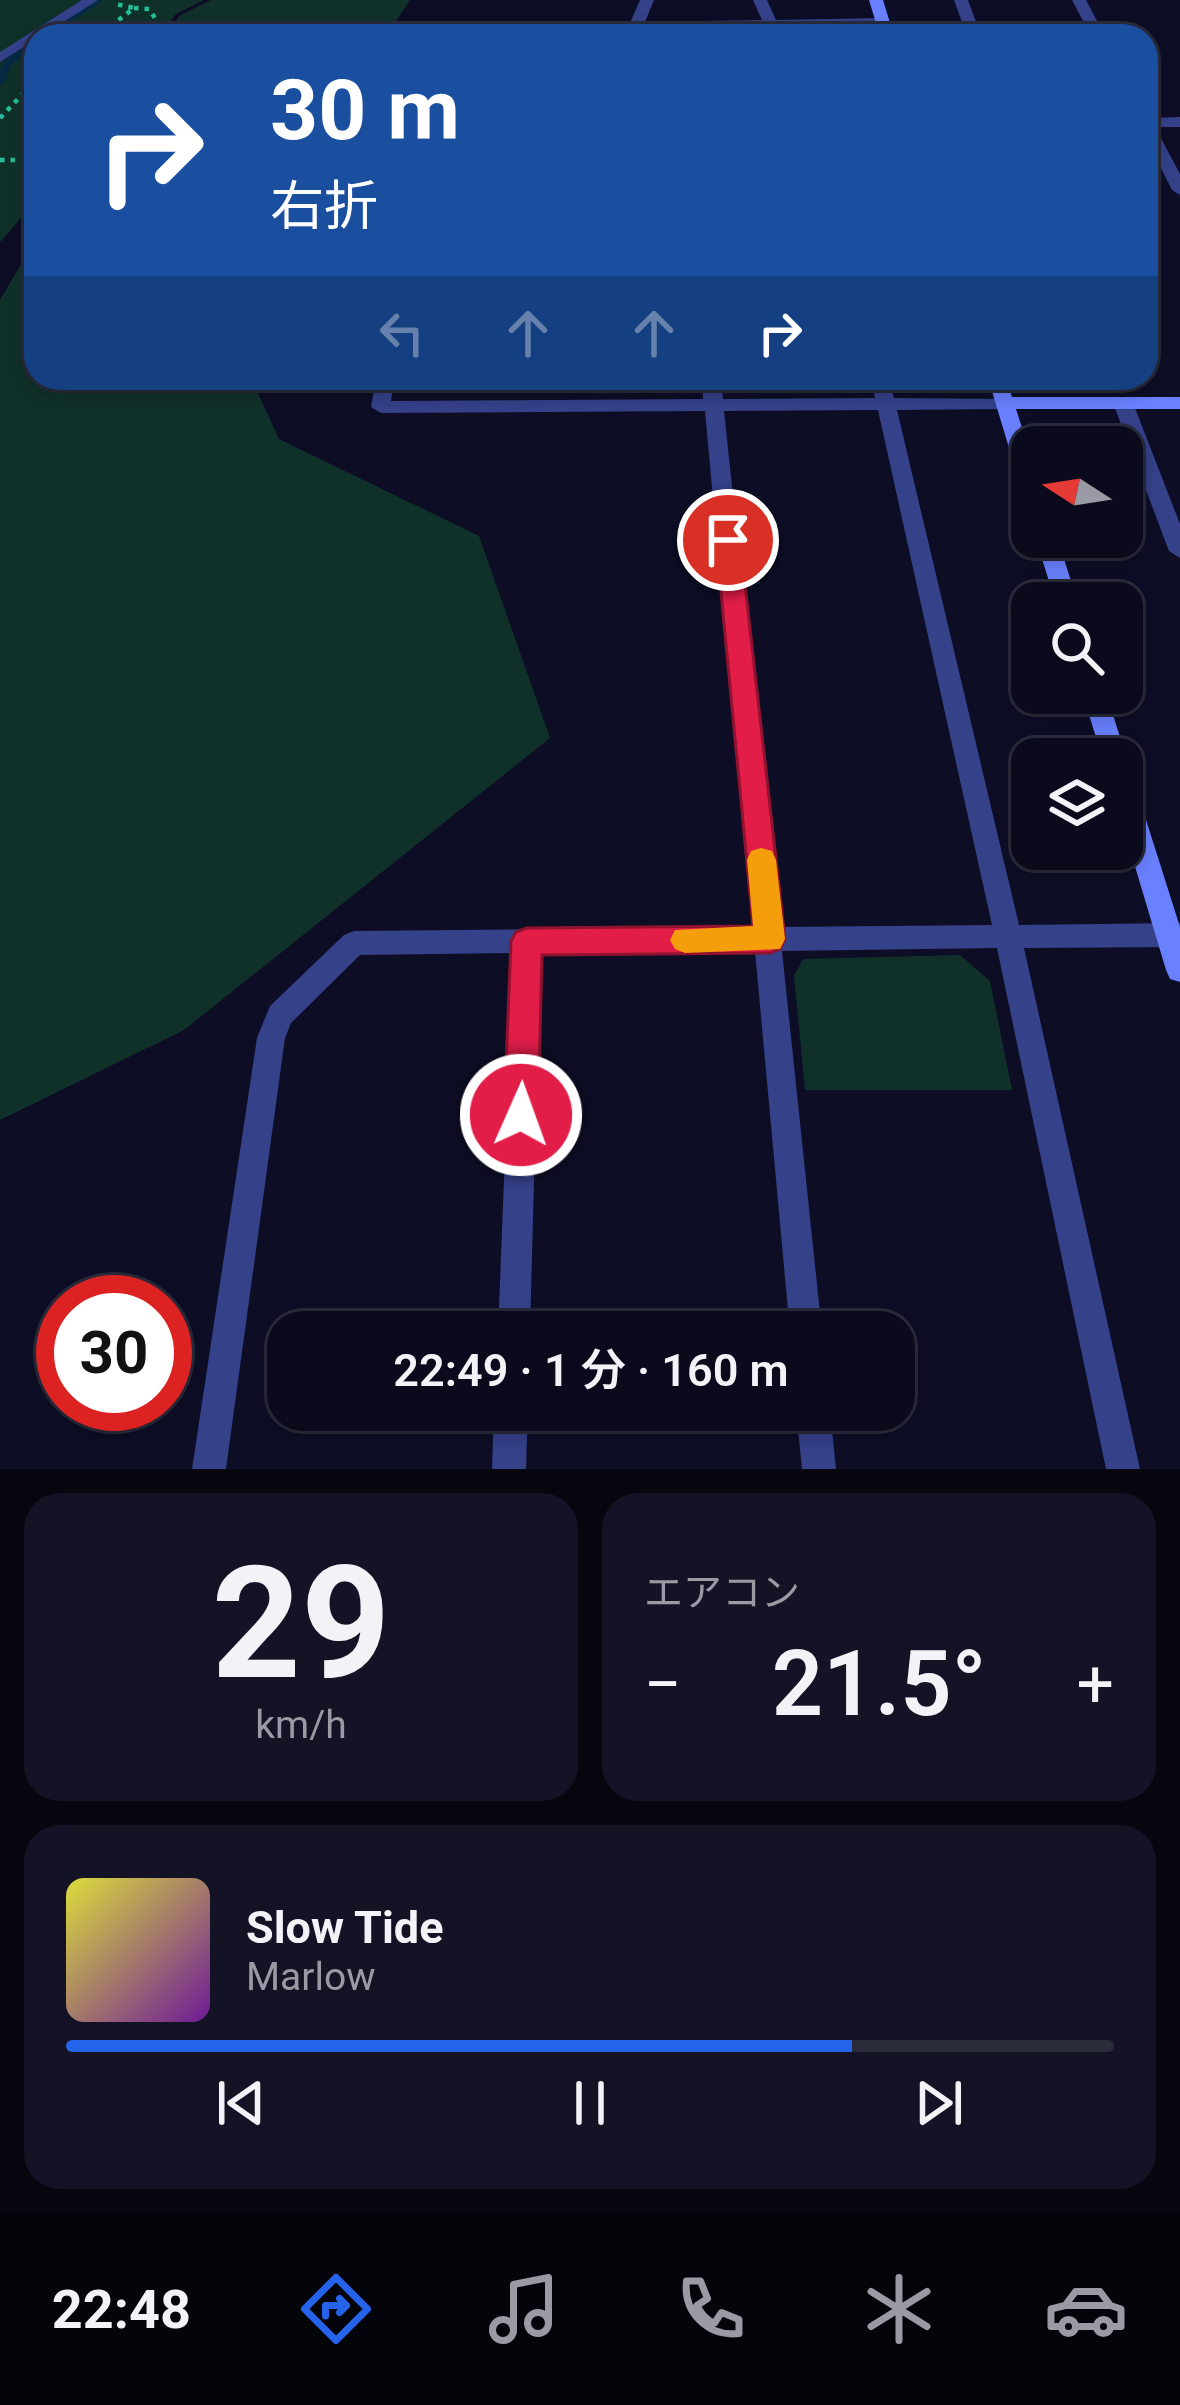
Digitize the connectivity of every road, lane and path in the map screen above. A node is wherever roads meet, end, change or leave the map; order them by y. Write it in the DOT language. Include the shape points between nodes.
graph roads {
  1 [pos="91,0"];
  2 [pos="151,0"];
  3 [pos="760,0"];
  4 [pos="770,22"];
  5 [pos="53,24"];
  6 [pos="151,24"];
  7 [pos="703,24"];
  8 [pos="803,24"];
  9 [pos="24,93"];
  10 [pos="0,118"];
  11 [pos="1158,147"];
  12 [pos="1180,190"];
  13 [pos="383,390"];
  14 [pos="712,390"];
  15 [pos="883,390"];
  16 [pos="1001,390"];
  17 [pos="1005,403"];
  18 [pos="1123,403"];
  19 [pos="1180,403"];
  20 [pos="714,407"];
  21 [pos="1012,426"];
  22 [pos="1180,550"];
  23 [pos="1143,843"];
  24 [pos="1175,935"];
  25 [pos="1007,937"];
  26 [pos="770,939"];
  27 [pos="527,941"];
  28 [pos="1180,970"];
  29 [pos="515,1311"];
  30 [pos="804,1311"];
  31 [pos="510,1431"];
  32 [pos="815,1431"];
  33 [pos="209,1469"];
  34 [pos="509,1469"];
  35 [pos="819,1469"];
  36 [pos="1123,1469"];
  1 -- 5 [label="street"];
  2 -- 6 [label="path" via="137,9 149,9"];
  3 -- 4 [label="street"];
  4 -- 7 [label="street"];
  4 -- 8 [label="street"];
  9 -- 10 [label="path"];
  11 -- 12 [label="street"];
  13 -- 20 [label="street" via="380,407"];
  14 -- 20 [label="street"];
  15 -- 17 [label="street"];
  15 -- 20 [label="street"];
  15 -- 25 [label="street"];
  16 -- 17 [label="street"];
  17 -- 18 [label="street"];
  17 -- 21 [label="street"];
  18 -- 19 [label="street"];
  18 -- 22 [label="street"];
  20 -- 26 [label="street"];
  23 -- 24 [label="street"];
  24 -- 25 [label="street"];
  24 -- 28 [label="street"];
  25 -- 26 [label="street"];
  25 -- 36 [label="street"];
  26 -- 27 [label="street"];
  26 -- 30 [label="street"];
  27 -- 29 [label="street"];
  27 -- 33 [label="street" via="354,943 280,1015"];
  31 -- 34 [label="street"];
  32 -- 35 [label="street"];
}
